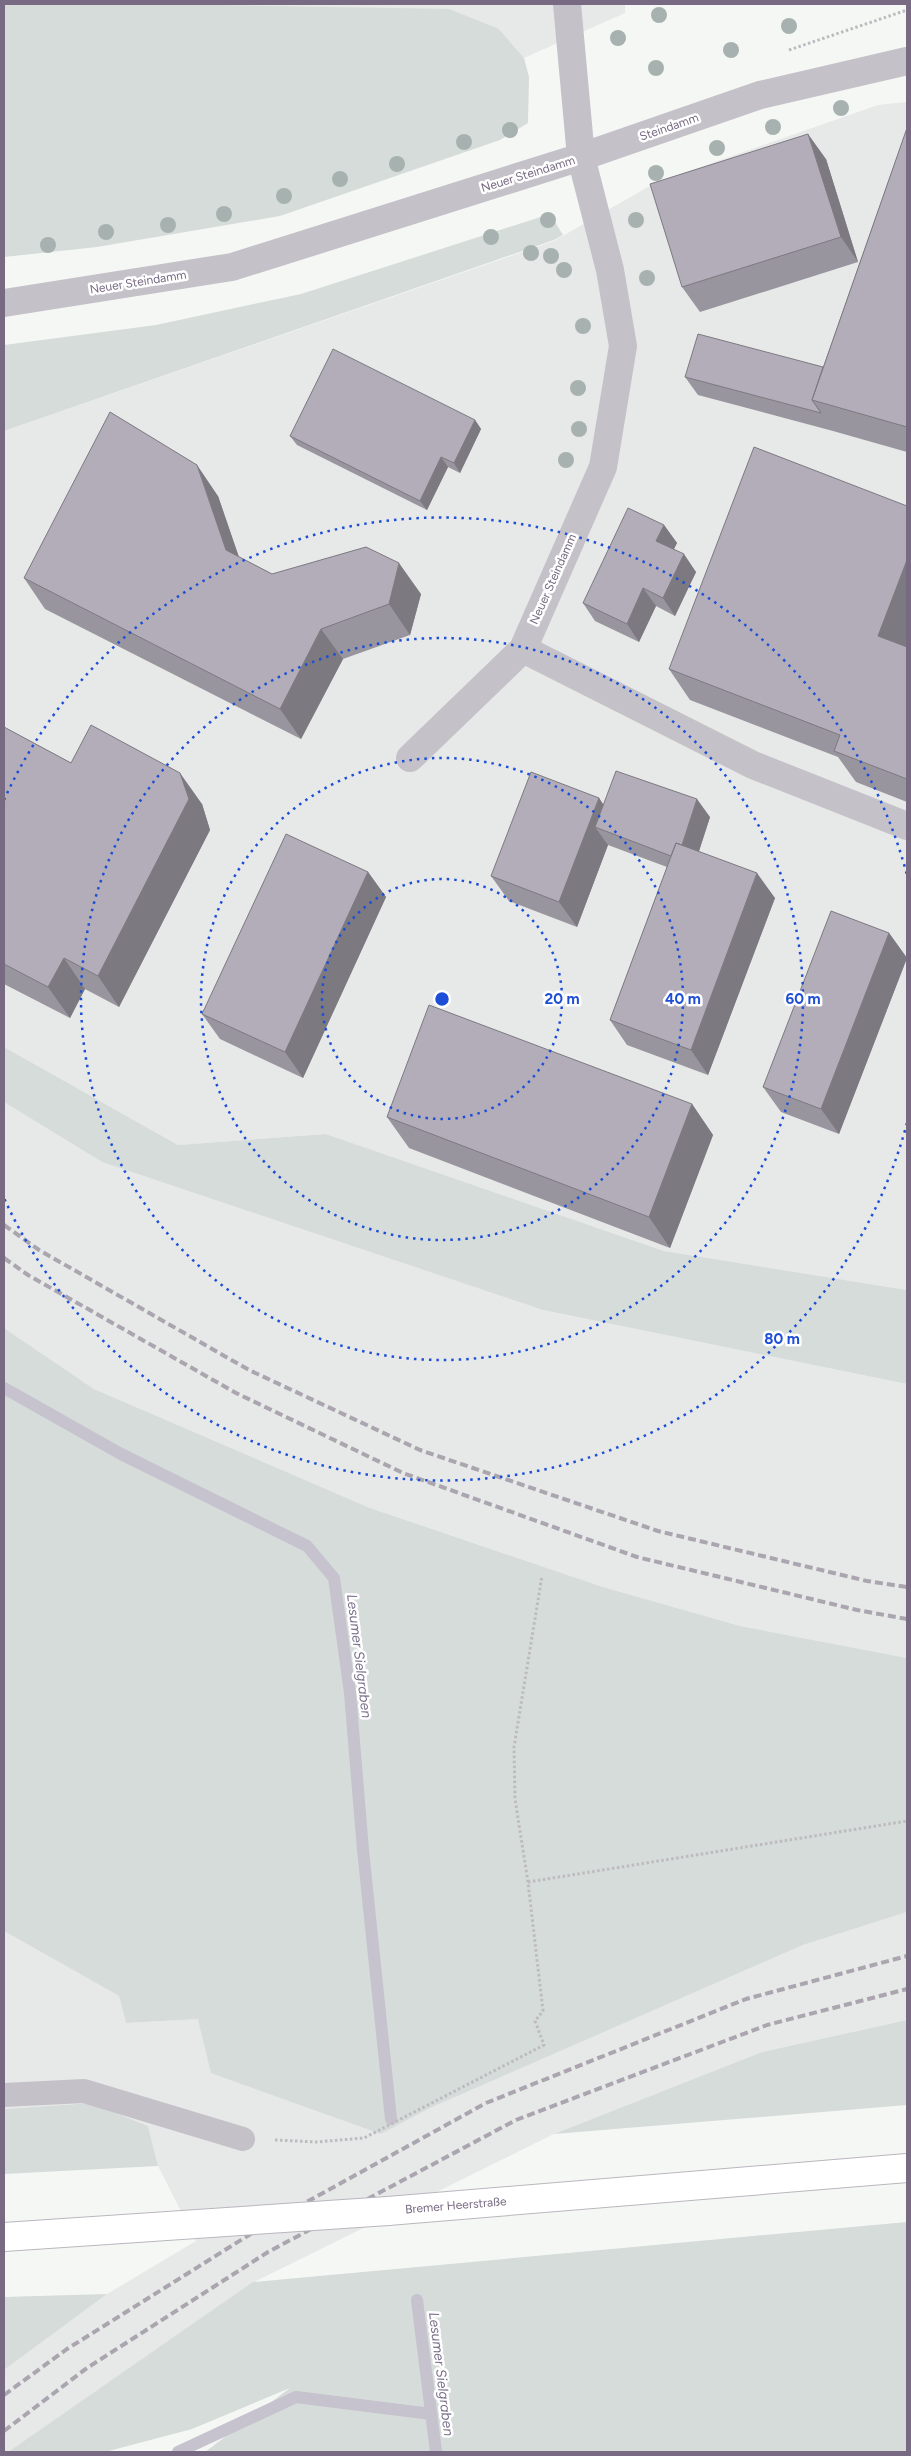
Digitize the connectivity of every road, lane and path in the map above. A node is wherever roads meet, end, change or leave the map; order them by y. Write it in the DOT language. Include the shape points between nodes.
graph roads {
  1 [pos="567,4"];
  2 [pos="907,61"];
  3 [pos="581,157"];
  4 [pos="4,303"];
  5 [pos="523,649"];
  6 [pos="410,758"];
  7 [pos="907,826"];
  8 [pos="542,1576"];
  9 [pos="907,1821"];
  10 [pos="528,1882"];
  11 [pos="4,2095"];
  12 [pos="243,2139"];
  13 [pos="907,2168"];
  14 [pos="4,2238"];
  1 -- 3 [label="street"];
  2 -- 3 [label="street, Steindamm" via="760,95"];
  3 -- 4 [label="street, Neuer Steindamm" via="232,267"];
  3 -- 5 [label="street, Neuer Steindamm" via="610,270 623,346 603,467"];
  5 -- 6 [label="street, Neuer Steindamm"];
  5 -- 7 [label="street" via="753,765"];
  8 -- 10 [label="path" via="514,1747 515,1799"];
  9 -- 10 [label="path"];
  10 -- 12 [label="path" via="543,2011 535,2021 544,2045 364,2138 316,2142"];
  11 -- 12 [label="lane" via="84,2091"];
  13 -- 14 [label="main road, Bremer Heerstraße, bridge" via="378,2212"];
}
